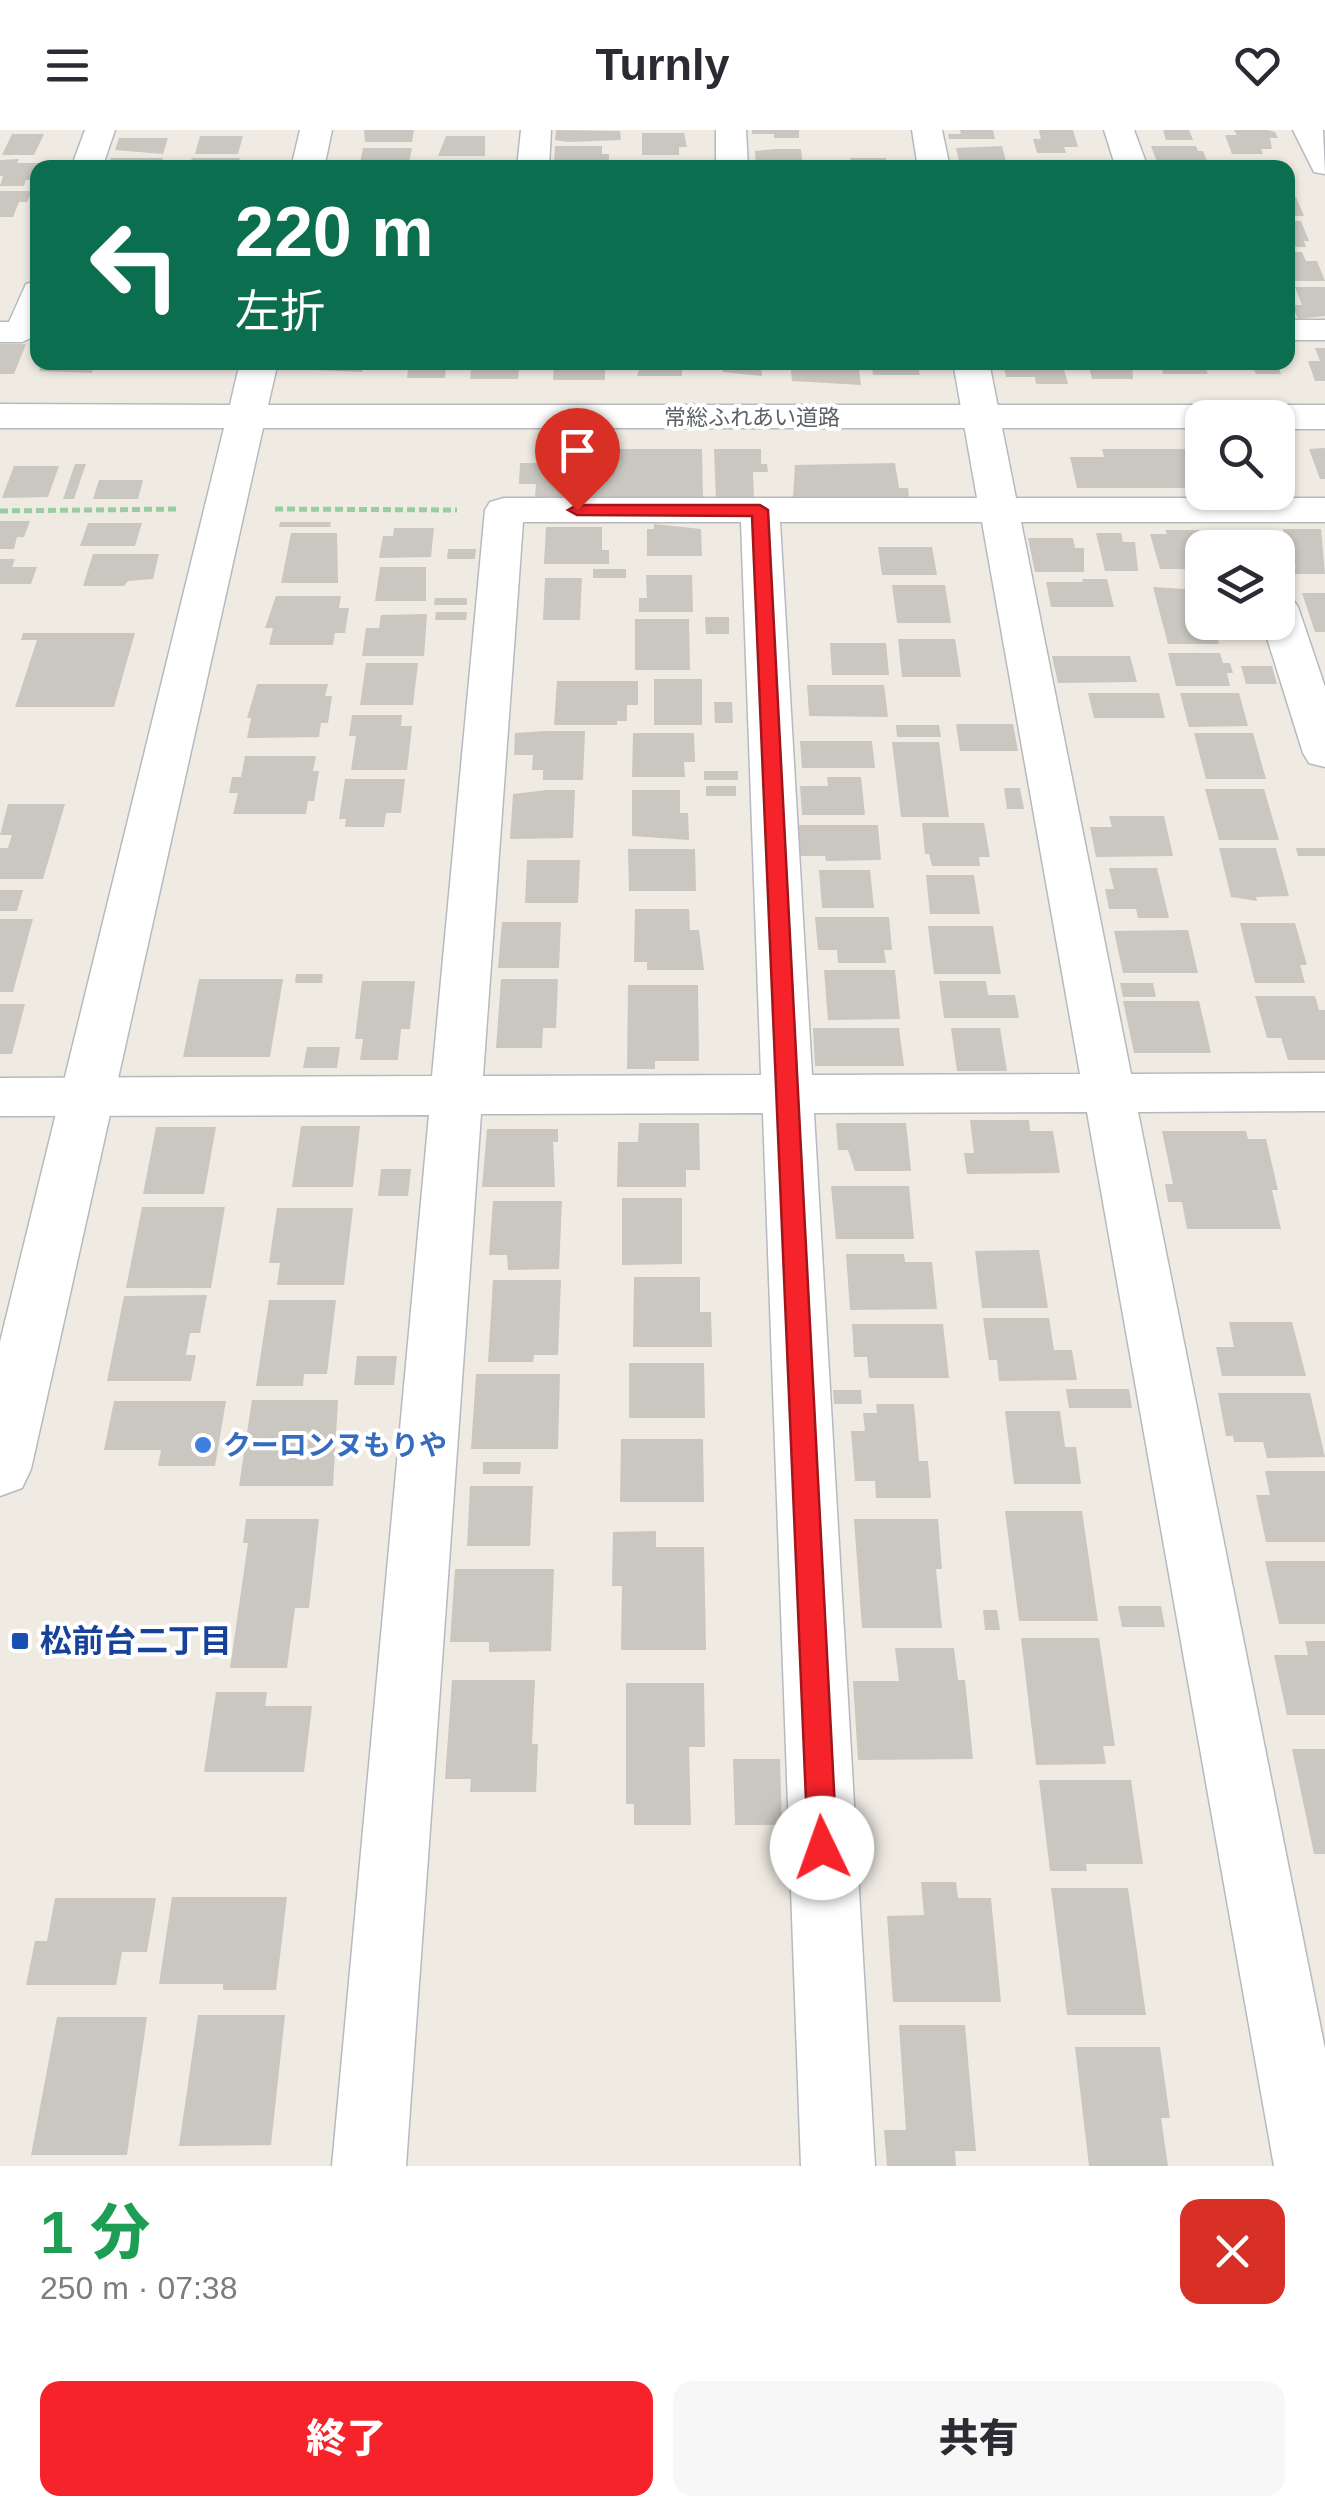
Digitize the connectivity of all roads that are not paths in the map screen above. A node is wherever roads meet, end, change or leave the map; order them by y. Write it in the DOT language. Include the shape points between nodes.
graph roads {
  1 [pos="100,130"];
  2 [pos="316,130"];
  3 [pos="536,130"];
  4 [pos="730,130"];
  5 [pos="927,130"];
  6 [pos="1120,130"];
  7 [pos="1308,130"];
  8 [pos="89,160"];
  9 [pos="309,160"];
  10 [pos="534,160"];
  11 [pos="732,160"];
  12 [pos="933,160"];
  13 [pos="1129,160"];
  14 [pos="1325,165"];
  15 [pos="30,312"];
  16 [pos="1295,330"];
  17 [pos="1325,330"];
  18 [pos="0,332"];
  19 [pos="257,370"];
  20 [pos="972,370"];
  21 [pos="0,416"];
  22 [pos="247,416"];
  23 [pos="1325,416"];
  24 [pos="980,418"];
  25 [pos="760,510"];
  26 [pos="1325,510"];
  27 [pos="997,511"];
  28 [pos="1252,529"];
  29 [pos="1289,640"];
  30 [pos="1325,754"];
  31 [pos="1325,1092"];
  32 [pos="1111,1093"];
  33 [pos="785,1094"];
  34 [pos="90,1096"];
  35 [pos="454,1096"];
  36 [pos="0,1097"];
  37 [pos="0,1469"];
  38 [pos="368,2166"];
  39 [pos="838,2166"];
  40 [pos="1311,2166"];
  1 -- 8 [label="street"];
  2 -- 9 [label="street"];
  3 -- 10 [label="street"];
  4 -- 11 [label="street"];
  5 -- 12 [label="street"];
  6 -- 13 [label="street"];
  7 -- 14 [label="street"];
  15 -- 18 [label="street" via="22,332"];
  16 -- 17 [label="street"];
  19 -- 22 [label="street"];
  20 -- 24 [label="street"];
  21 -- 22 [label="street, 常総ふれあい道路"];
  22 -- 24 [label="street, 常総ふれあい道路"];
  22 -- 34 [label="street"];
  23 -- 24 [label="street, 常総ふれあい道路"];
  24 -- 27 [label="street"];
  25 -- 27 [label="street"];
  25 -- 33 [label="street"];
  25 -- 35 [label="street" via="504,510"];
  26 -- 28 [label="street"];
  27 -- 28 [label="street"];
  27 -- 32 [label="street"];
  29 -- 30 [label="street"];
  31 -- 32 [label="street"];
  32 -- 33 [label="street"];
  32 -- 40 [label="street"];
  33 -- 35 [label="street"];
  33 -- 39 [label="street"];
  34 -- 35 [label="street"];
  34 -- 36 [label="street"];
  34 -- 37 [label="street"];
  35 -- 38 [label="street"];
}
